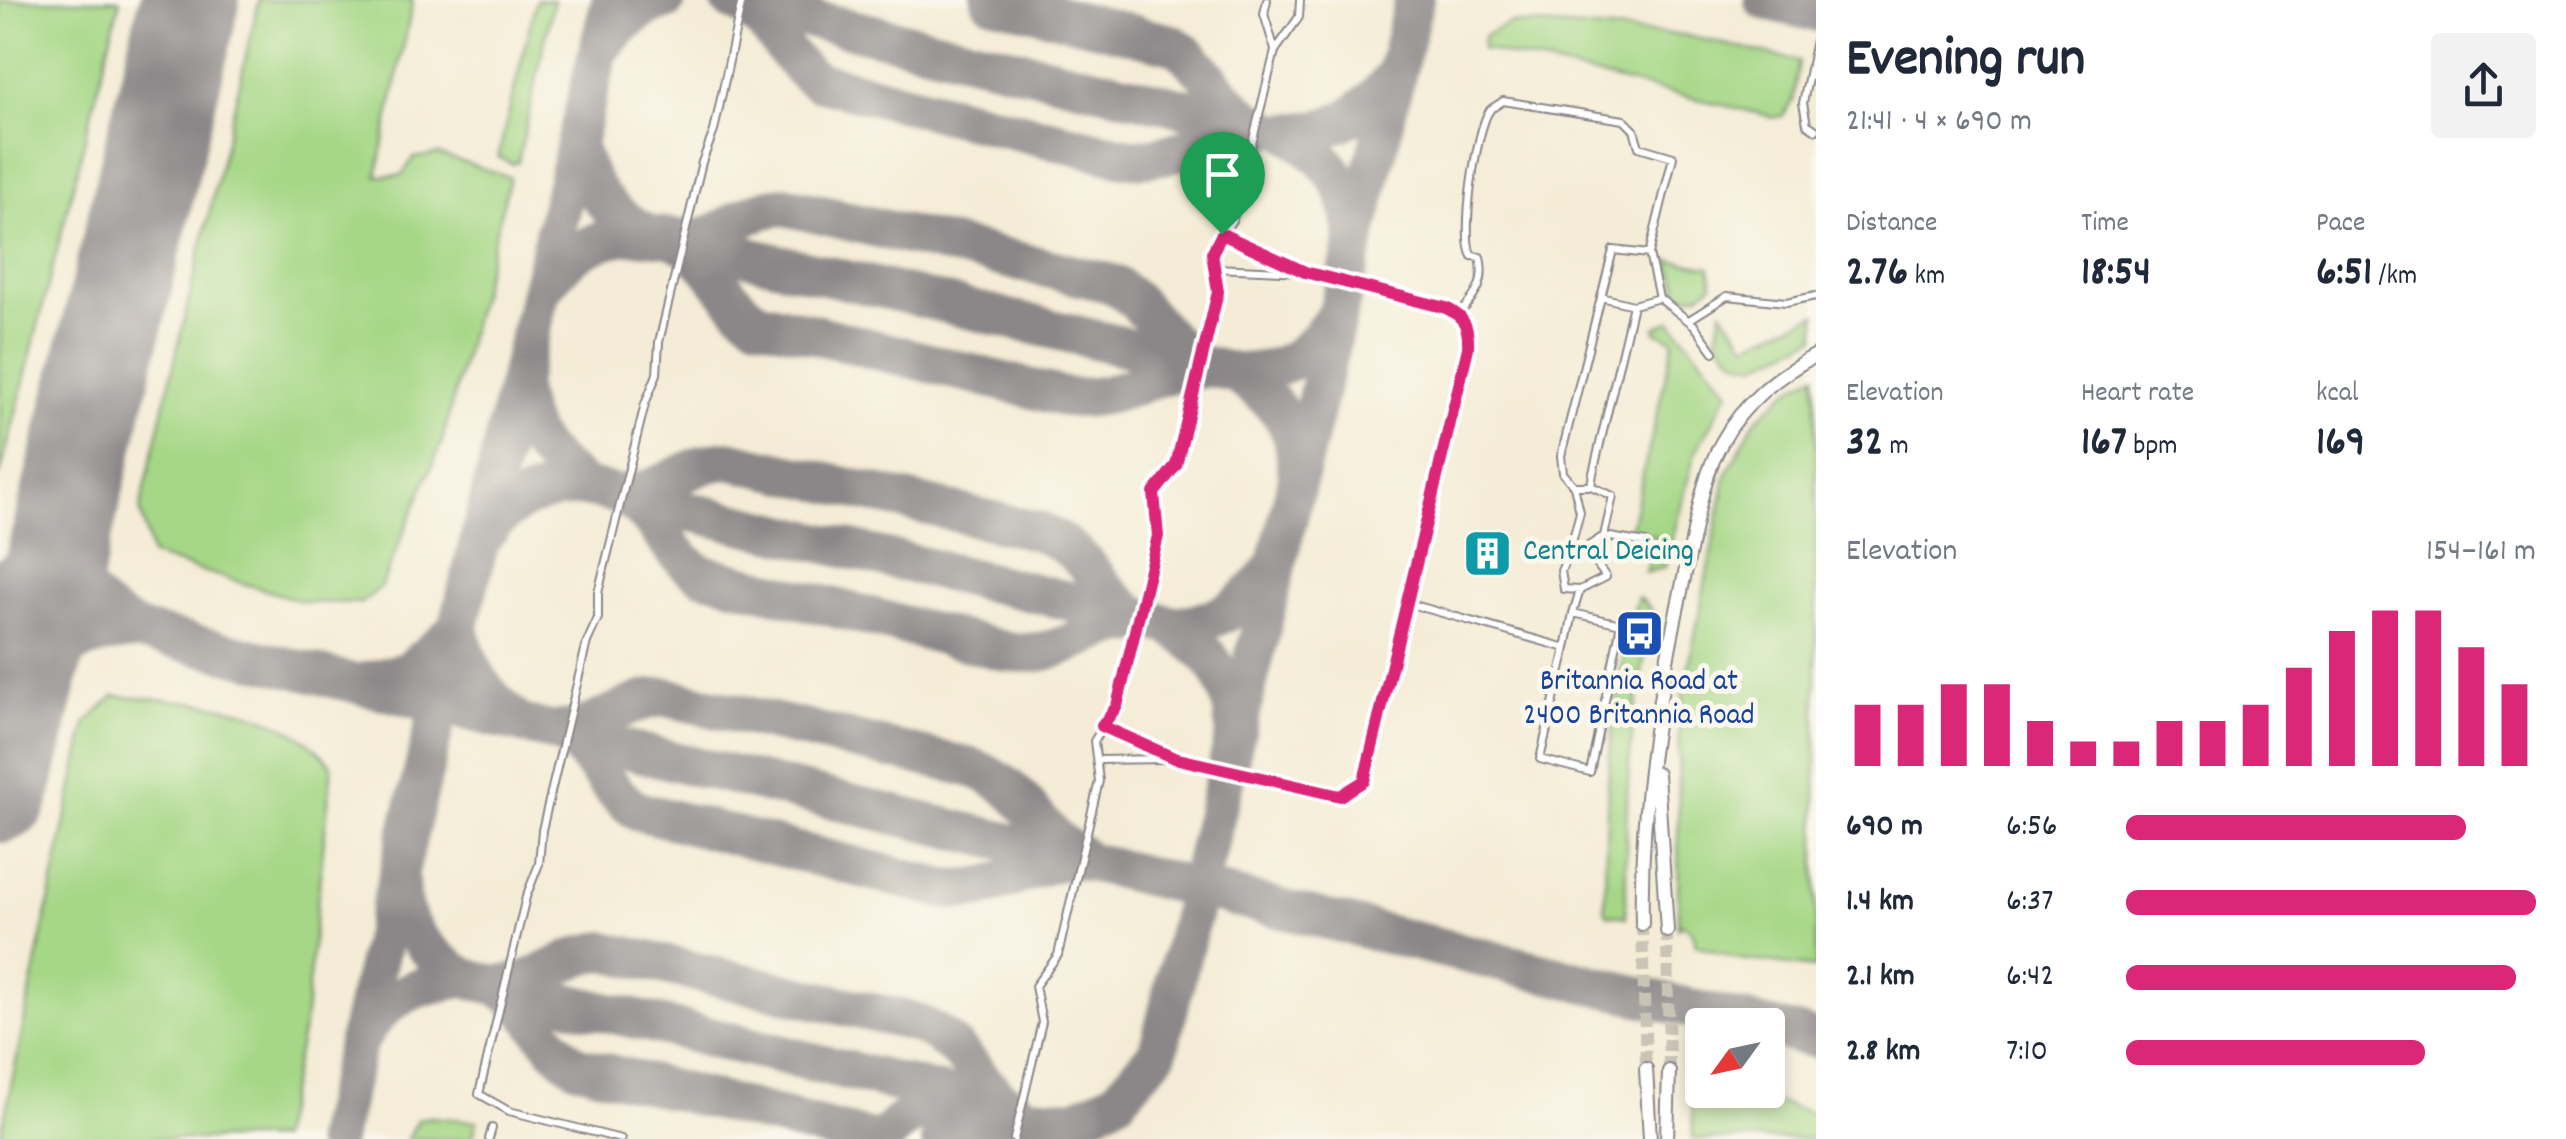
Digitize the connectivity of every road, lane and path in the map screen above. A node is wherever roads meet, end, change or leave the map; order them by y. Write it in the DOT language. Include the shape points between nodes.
graph roads {
  1 [pos="742,0"];
  2 [pos="1267,0"];
  3 [pos="1291,0"];
  4 [pos="1300,1"];
  5 [pos="1816,40"];
  6 [pos="1275,51"];
  7 [pos="1816,130"];
  8 [pos="1222,234"];
  9 [pos="1649,254"];
  10 [pos="1214,268"];
  11 [pos="1305,272"];
  12 [pos="1816,296"];
  13 [pos="1601,298"];
  14 [pos="1659,298"];
  15 [pos="1633,305"];
  16 [pos="1460,314"];
  17 [pos="1689,320"];
  18 [pos="1714,352"];
  19 [pos="1816,355"];
  20 [pos="1574,486"];
  21 [pos="1592,486"];
  22 [pos="1604,536"];
  23 [pos="1646,543"];
  24 [pos="1585,548"];
  25 [pos="1570,550"];
  26 [pos="1580,590"];
  27 [pos="1407,603"];
  28 [pos="1573,613"];
  29 [pos="1566,648"];
  30 [pos="1102,726"];
  31 [pos="1656,755"];
  32 [pos="1174,758"];
  33 [pos="1097,760"];
  34 [pos="1642,924"];
  35 [pos="1667,931"];
  36 [pos="1646,1069"];
  37 [pos="1669,1071"];
  38 [pos="492,1128"];
  39 [pos="489,1139"];
  40 [pos="621,1139"];
  41 [pos="1014,1139"];
  42 [pos="1650,1139"];
  43 [pos="1667,1139"];
  1 -- 40 [label="lane" via="479,1094 509,1111"];
  2 -- 6 [label="lane" via="1264,14"];
  3 -- 4 [label="lane"];
  4 -- 6 [label="lane" via="1299,17"];
  5 -- 7 [label="lane" via="1803,103 1807,124"];
  6 -- 8 [label="lane" via="1234,220"];
  8 -- 10 [label="lane" via="1213,247"];
  8 -- 11 [label="lane"];
  9 -- 13 [label="lane" via="1613,250"];
  9 -- 14 [label="lane"];
  9 -- 16 [label="lane" via="1673,158 1639,147 1624,120 1504,101 1484,123 1470,200 1466,246 1480,258 1484,274"];
  10 -- 11 [label="lane"];
  10 -- 30 [label="lane" via="1218,292 1176,465 1154,493 1158,536 1131,650 1117,706"];
  11 -- 16 [label="lane"];
  12 -- 17 [label="lane" via="1786,302 1727,296"];
  13 -- 15 [label="lane"];
  13 -- 20 [label="lane" via="1561,456"];
  14 -- 15 [label="lane"];
  14 -- 17 [label="lane"];
  15 -- 21 [label="lane"];
  16 -- 27 [label="lane" via="1468,348"];
  17 -- 18 [label="lane"];
  19 -- 31 [label="street" via="1744,408 1720,445 1702,496 1659,690"];
  20 -- 21 [label="lane"];
  20 -- 25 [label="lane" via="1580,512"];
  21 -- 22 [label="lane" via="1613,496"];
  22 -- 23 [label="lane"];
  22 -- 24 [label="lane"];
  24 -- 25 [label="lane"];
  24 -- 26 [label="lane" via="1606,577"];
  25 -- 26 [label="lane" via="1560,583"];
  26 -- 28 [label="lane"];
  27 -- 29 [label="lane"];
  27 -- 32 [label="lane" via="1364,781 1356,789 1340,796"];
  28 -- 29 [label="lane"];
  28 -- 29 [label="lane" via="1621,624 1590,772 1540,759"];
  30 -- 32 [label="lane"];
  30 -- 33 [label="lane" via="1094,741"];
  31 -- 34 [label="street" via="1640,850"];
  31 -- 35 [label="street"];
  32 -- 33 [label="lane"];
  33 -- 41 [label="lane" via="1099,781 1058,956 1035,986 1042,1022"];
  36 -- 42 [label="street"];
  37 -- 43 [label="street"];
  38 -- 39 [label="lane"];
}
